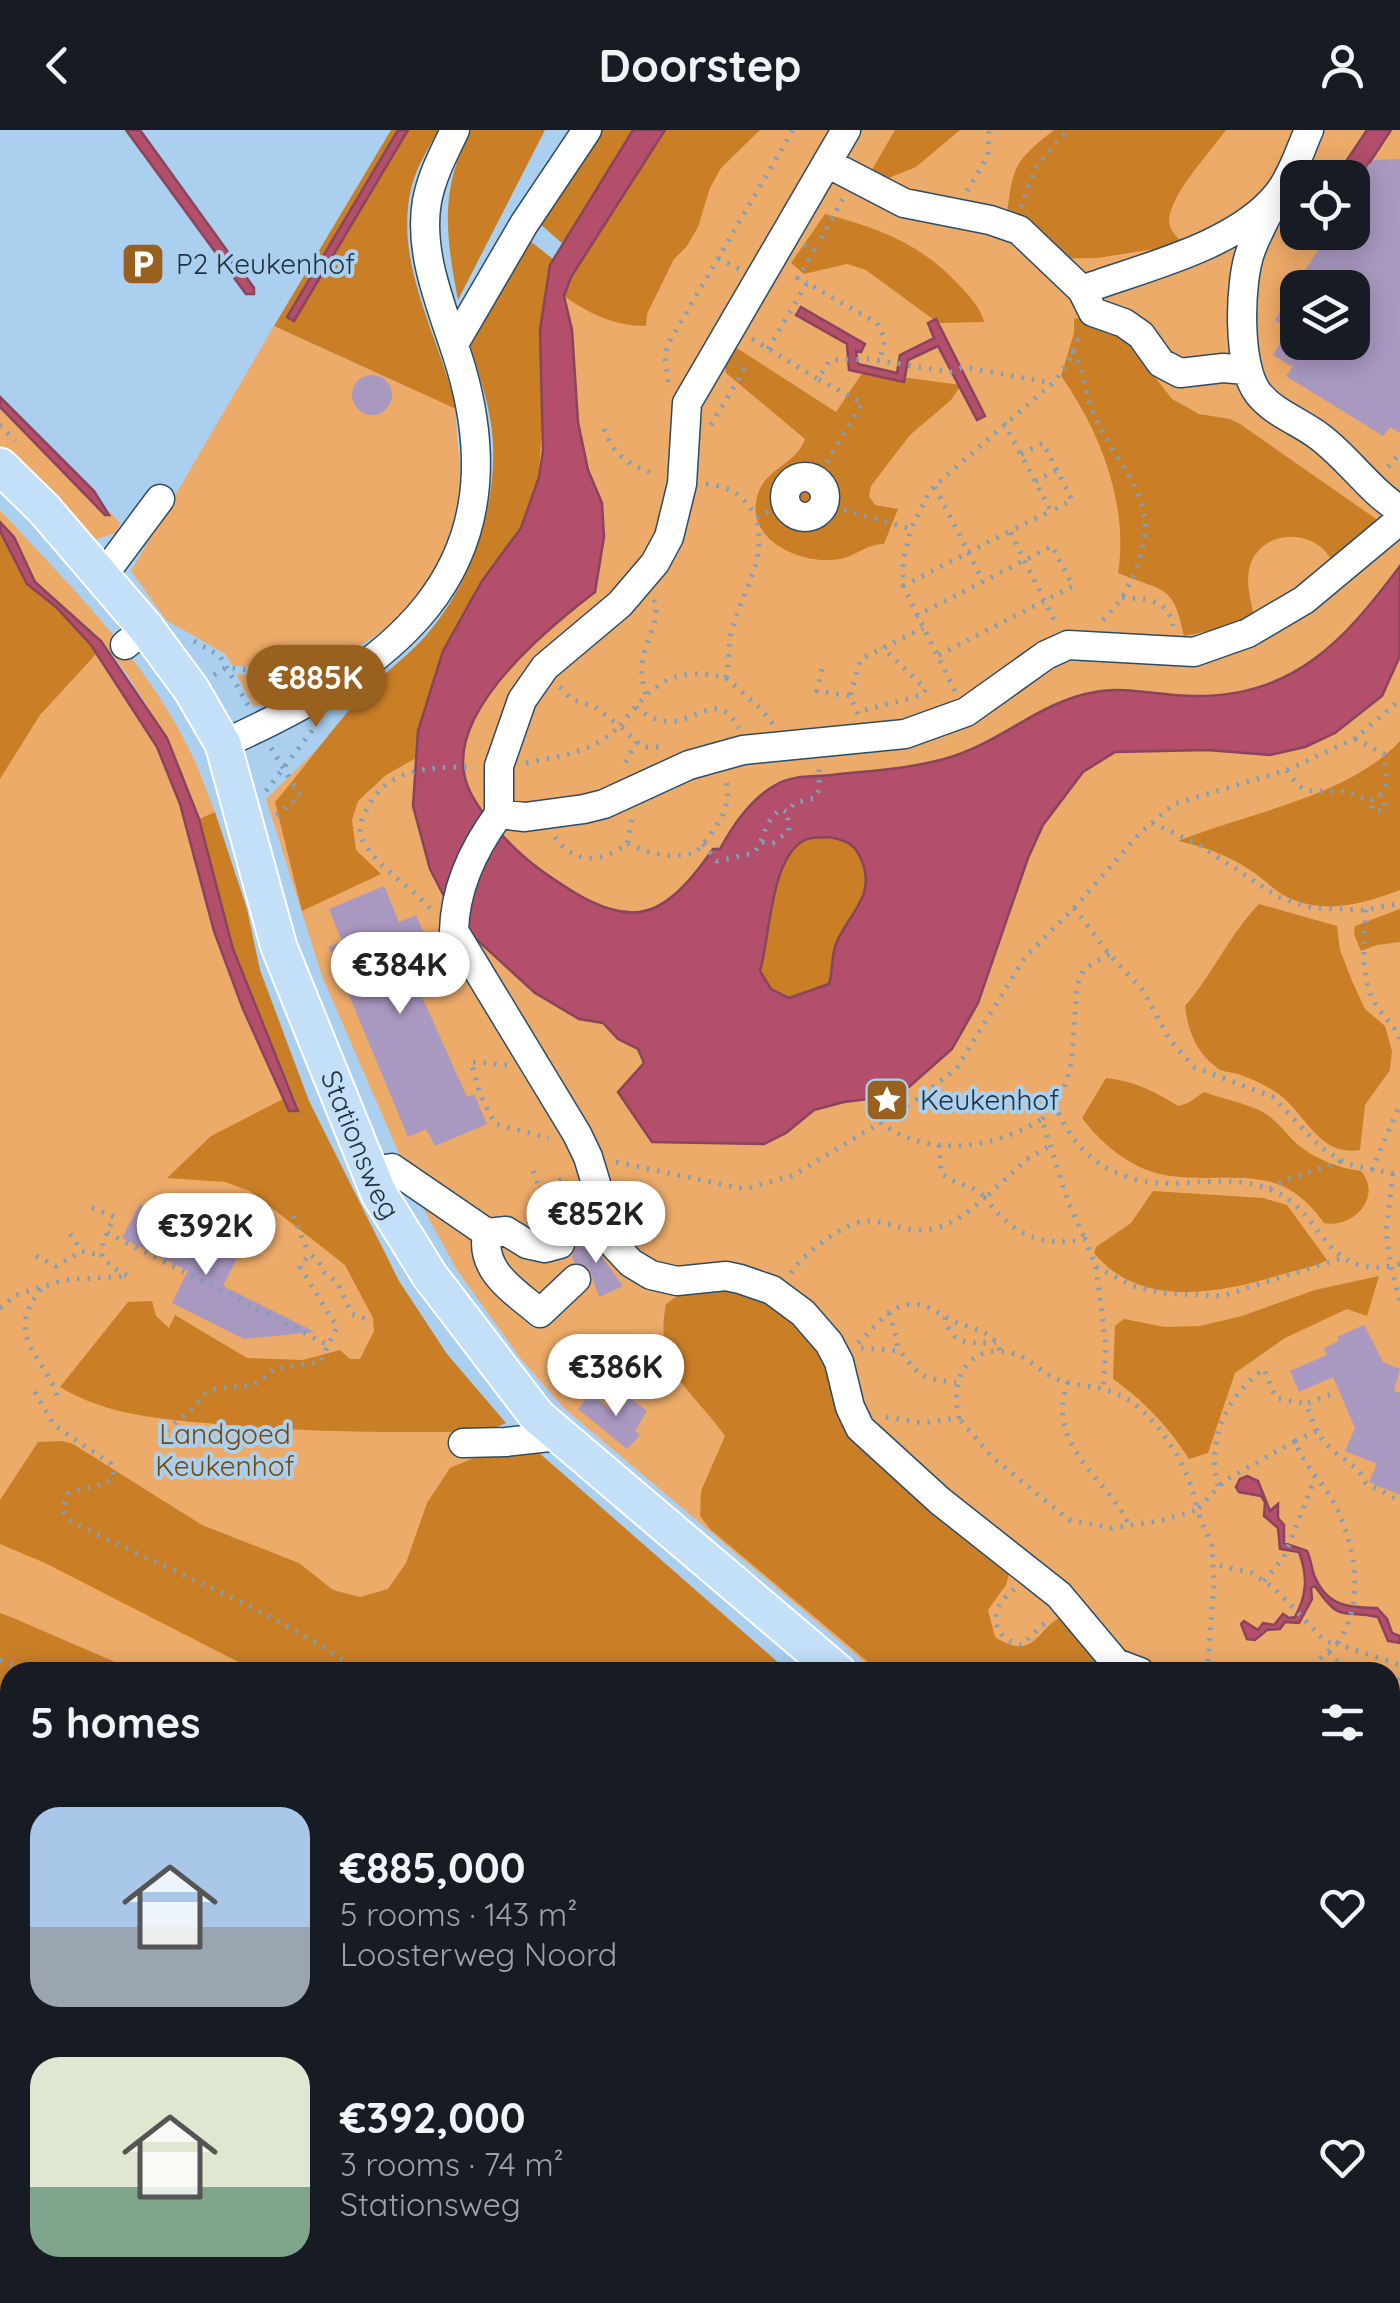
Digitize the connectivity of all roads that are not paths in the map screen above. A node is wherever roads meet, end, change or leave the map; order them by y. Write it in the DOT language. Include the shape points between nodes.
graph roads {
  1 [pos="455,130"];
  2 [pos="586,130"];
  3 [pos="846,130"];
  4 [pos="1309,130"];
  5 [pos="827,163"];
  6 [pos="1278,194"];
  7 [pos="1082,290"];
  8 [pos="454,344"];
  9 [pos="1246,370"];
  10 [pos="0,466"];
  11 [pos="160,499"];
  12 [pos="1400,510"];
  13 [pos="1400,520"];
  14 [pos="102,577"];
  15 [pos="223,744"];
  16 [pos="498,816"];
  17 [pos="370,1170"];
  18 [pos="487,1233"];
  19 [pos="560,1244"];
  20 [pos="576,1278"];
  21 [pos="558,1436"];
  22 [pos="463,1443"];
  23 [pos="826,1662"];
  24 [pos="1114,1662"];
  1 -- 8 [label="street" via="426,203 438,297"];
  2 -- 8 [label="street"];
  3 -- 5 [label="street"];
  4 -- 6 [label="street"];
  5 -- 7 [label="street" via="904,203 1019,230"];
  5 -- 16 [label="street" via="688,403 682,484 669,537 642,580 543,669 522,700 499,766"];
  6 -- 7 [label="street" via="1210,243"];
  6 -- 9 [label="street" via="1250,252"];
  7 -- 9 [label="street" via="1093,312 1140,334 1162,363 1180,373"];
  8 -- 15 [label="street" via="477,451 474,495 448,577 419,620 377,658"];
  9 -- 12 [label="street" via="1273,406 1320,437"];
  10 -- 14 [label="main road, Stationsweg"];
  11 -- 14 [label="street"];
  13 -- 16 [label="street" via="1304,600 1248,633 1194,652 1068,645 966,712 905,734 855,725 690,765 604,804"];
  14 -- 15 [label="main road, Stationsweg" via="135,636 191,690"];
  15 -- 17 [label="main road, Stationsweg" via="278,948"];
  16 -- 24 [label="street" via="468,866 454,925 585,1150 614,1246 650,1275 740,1278 803,1313 839,1362 860,1428 1059,1595"];
  17 -- 18 [label="street" via="392,1168"];
  17 -- 21 [label="main road, Stationsweg" via="430,1276"];
  18 -- 19 [label="street" via="506,1231 546,1248"];
  18 -- 20 [label="street" via="487,1264 540,1313"];
  21 -- 22 [label="street"];
  21 -- 23 [label="main road, Stationsweg"];
}
